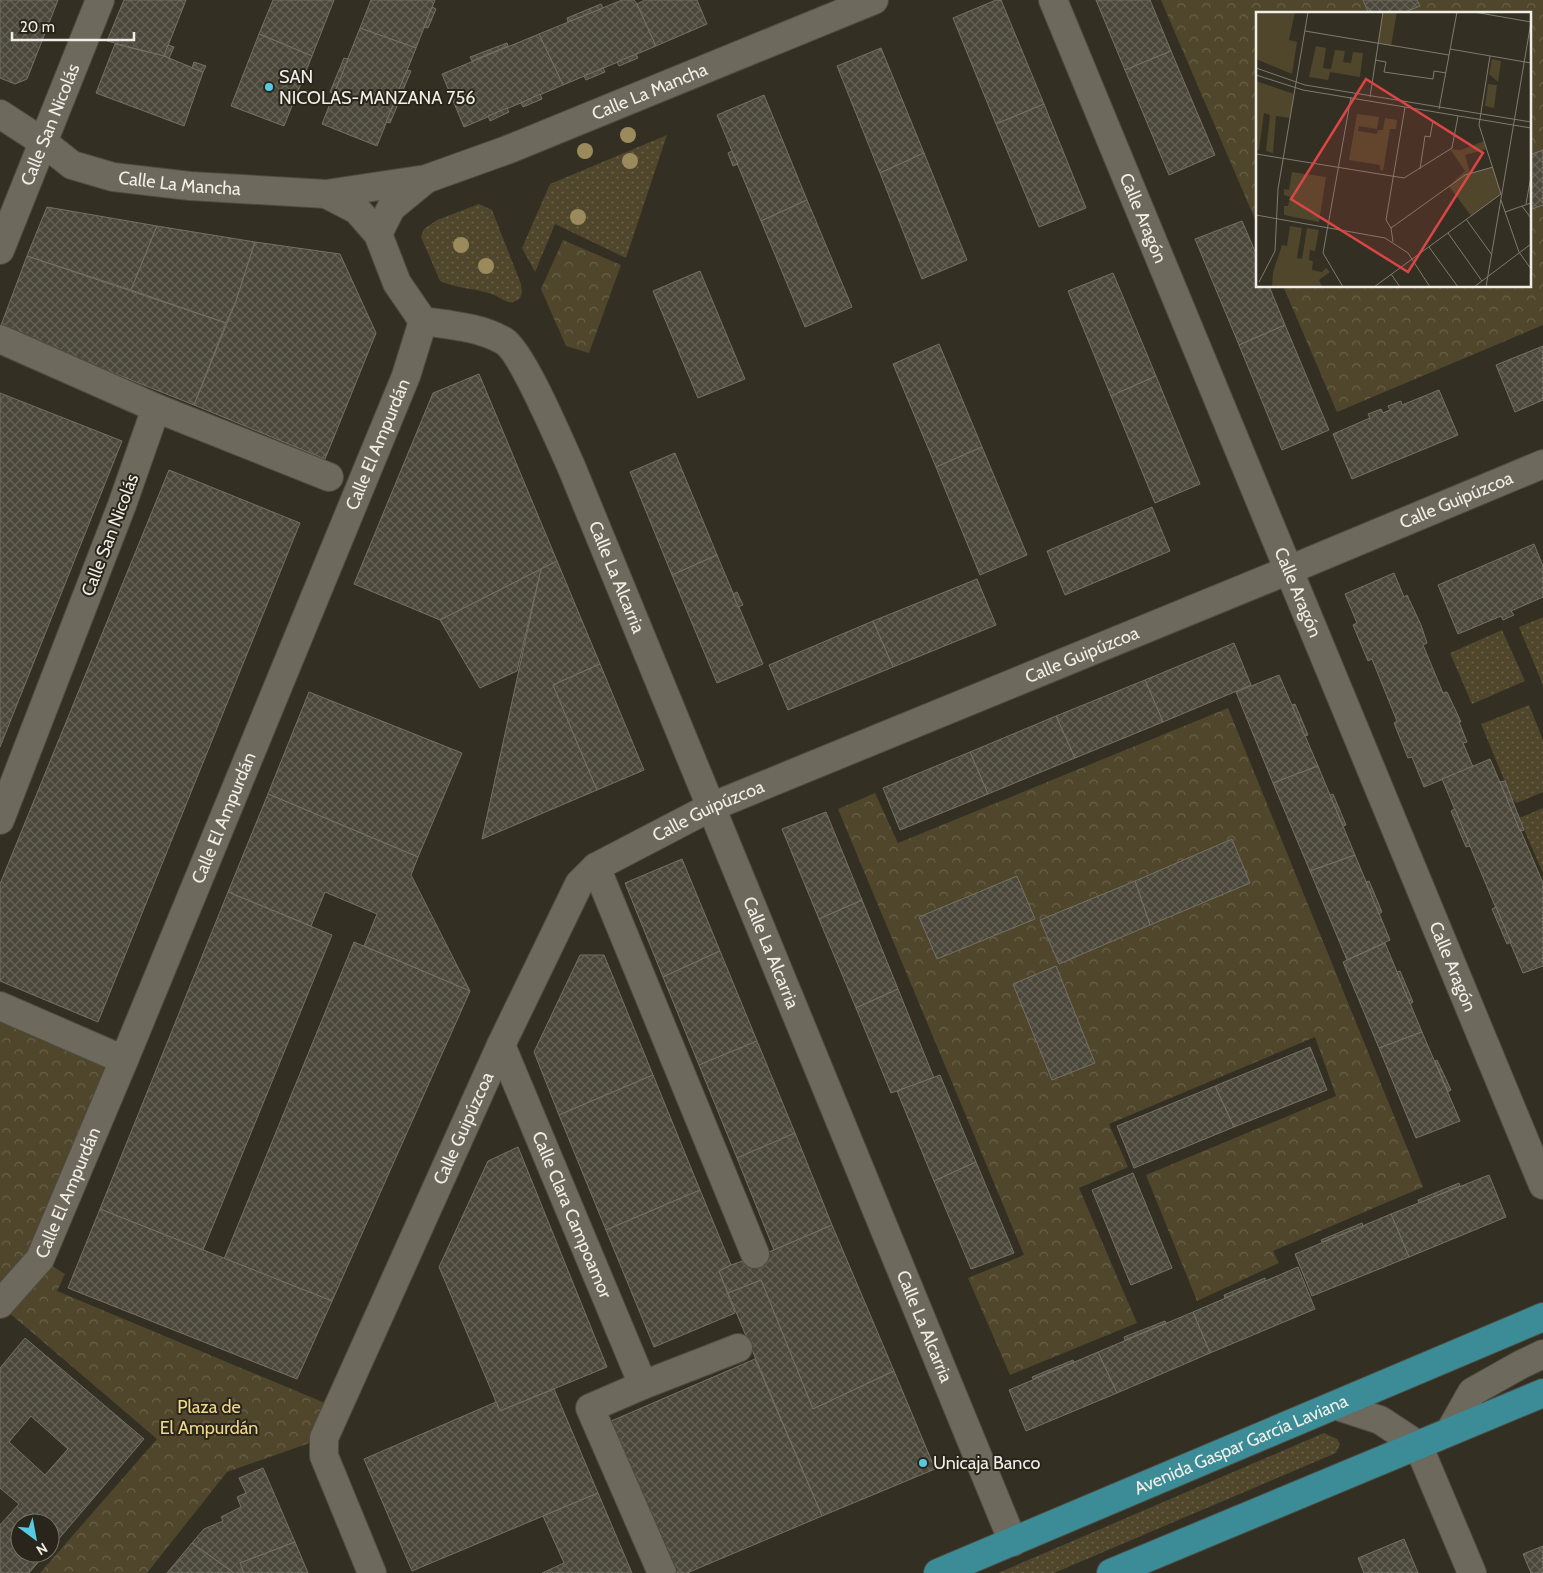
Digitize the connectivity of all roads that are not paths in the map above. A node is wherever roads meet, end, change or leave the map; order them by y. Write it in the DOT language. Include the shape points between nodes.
graph roads {
  1 [pos="100,0"];
  2 [pos="874,0"];
  3 [pos="1053,0"];
  4 [pos="0,114"];
  5 [pos="43,142"];
  6 [pos="426,179"];
  7 [pos="326,194"];
  8 [pos="378,234"];
  9 [pos="0,250"];
  10 [pos="423,320"];
  11 [pos="0,339"];
  12 [pos="156,408"];
  13 [pos="1543,464"];
  14 [pos="329,477"];
  15 [pos="1289,570"];
  16 [pos="711,807"];
  17 [pos="0,820"];
  18 [pos="596,867"];
  19 [pos="0,1006"];
  20 [pos="501,1045"];
  21 [pos="124,1060"];
  22 [pos="1543,1185"];
  23 [pos="755,1254"];
  24 [pos="0,1304"];
  25 [pos="1543,1317"];
  26 [pos="738,1348"];
  27 [pos="1543,1354"];
  28 [pos="643,1385"];
  29 [pos="1543,1394"];
  30 [pos="1336,1406"];
  31 [pos="1450,1431"];
  32 [pos="1418,1444"];
  33 [pos="1012,1542"];
  34 [pos="372,1573"];
  35 [pos="662,1573"];
  36 [pos="938,1573"];
  37 [pos="1111,1573"];
  38 [pos="1472,1573"];
  1 -- 5 [label="street, Calle San Nicolás"];
  2 -- 6 [label="street, Calle La Mancha" via="507,150"];
  3 -- 15 [label="street, Calle Aragón"];
  4 -- 5 [label="street, Calle La Mancha"];
  5 -- 7 [label="street, Calle La Mancha" via="72,165 113,177 190,186"];
  5 -- 9 [label="street, Calle San Nicolás"];
  6 -- 7 [label="street"];
  6 -- 8 [label="street" via="391,208"];
  7 -- 8 [label="street" via="357,210"];
  8 -- 10 [label="street" via="397,282"];
  10 -- 16 [label="street, Calle La Alcarria" via="471,328 506,342 523,365 571,466"];
  10 -- 21 [label="street, Calle El Ampurdán" via="406,376"];
  11 -- 12 [label="street"];
  12 -- 14 [label="street"];
  12 -- 17 [label="street, Calle San Nicolás" via="122,505"];
  13 -- 15 [label="street, Calle Guipúzcoa"];
  15 -- 16 [label="street, Calle Guipúzcoa"];
  15 -- 22 [label="street, Calle Aragón"];
  16 -- 18 [label="street, Calle Guipúzcoa"];
  16 -- 33 [label="street, Calle La Alcarria"];
  18 -- 20 [label="street, Calle Guipúzcoa" via="579,884"];
  18 -- 23 [label="street"];
  19 -- 21 [label="street"];
  20 -- 28 [label="street, Calle Clara Campoamor"];
  20 -- 34 [label="street, Calle Guipúzcoa" via="324,1438 324,1456"];
  21 -- 24 [label="street, Calle El Ampurdán" via="40,1259"];
  25 -- 30 [label="main road, Avenida Gaspar García Laviana"];
  26 -- 28 [label="street"];
  27 -- 31 [label="street" via="1472,1392"];
  28 -- 35 [label="street" via="590,1408"];
  29 -- 31 [label="main road"];
  30 -- 32 [label="street" via="1380,1420"];
  30 -- 33 [label="main road, Avenida Gaspar García Laviana"];
  31 -- 32 [label="main road"];
  32 -- 37 [label="main road"];
  32 -- 38 [label="street"];
  33 -- 36 [label="main road, Avenida Gaspar García Laviana"];
}
